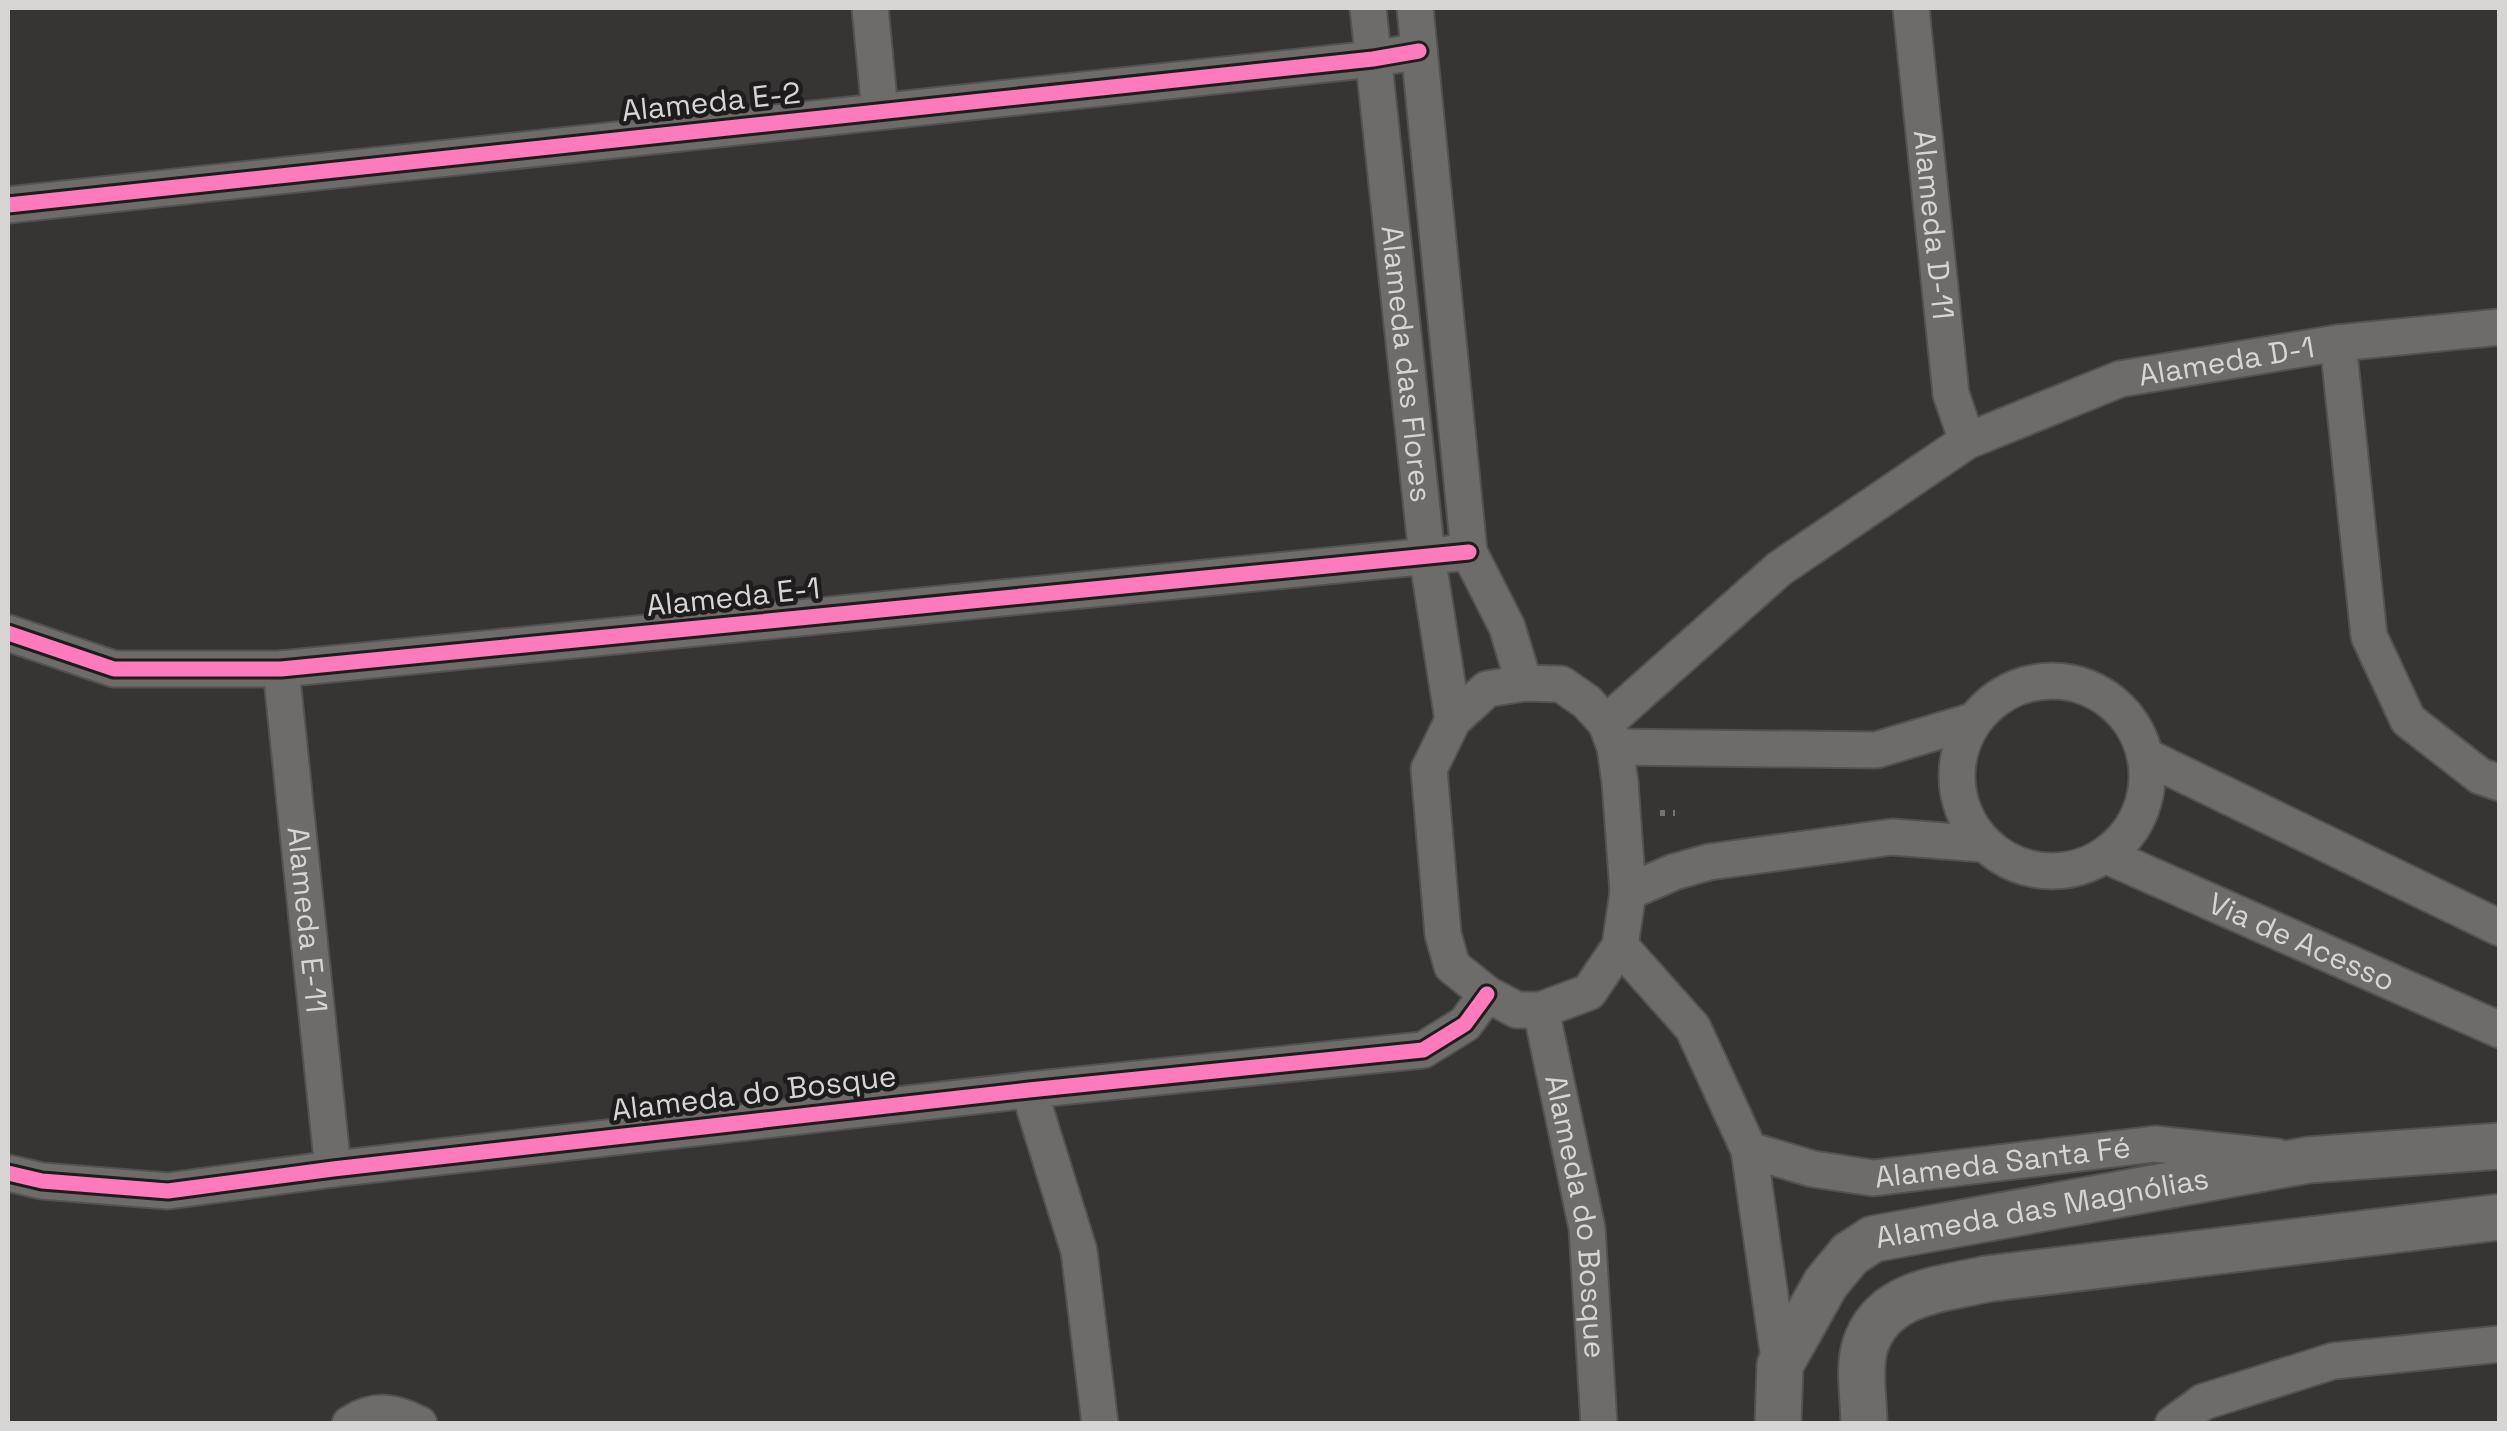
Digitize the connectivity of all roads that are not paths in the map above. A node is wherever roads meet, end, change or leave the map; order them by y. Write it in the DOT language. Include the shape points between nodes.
graph roads {
  1 [pos="870,8"];
  2 [pos="1368,8"];
  3 [pos="1415,8"];
  4 [pos="1911,8"];
  5 [pos="1419,51"];
  6 [pos="1373,58"];
  7 [pos="880,112"];
  8 [pos="8,204"];
  9 [pos="2500,327"];
  10 [pos="2338,343"];
  11 [pos="1967,441"];
  12 [pos="1469,552"];
  13 [pos="1427,556"];
  14 [pos="8,632"];
  15 [pos="281,670"];
  16 [pos="1524,683"];
  17 [pos="1453,720"];
  18 [pos="1973,722"];
  19 [pos="1611,735"];
  20 [pos="2146,756"];
  21 [pos="2500,782"];
  22 [pos="1984,844"];
  23 [pos="2105,855"];
  24 [pos="1628,892"];
  25 [pos="2500,928"];
  26 [pos="1620,946"];
  27 [pos="1487,994"];
  28 [pos="1541,1010"];
  29 [pos="2500,1030"];
  30 [pos="1028,1090"];
  31 [pos="2500,1146"];
  32 [pos="1749,1150"];
  33 [pos="2308,1160"];
  34 [pos="333,1169"];
  35 [pos="8,1173"];
  36 [pos="2500,1216"];
  37 [pos="2500,1344"];
  38 [pos="1780,1365"];
  39 [pos="407,1418"];
  40 [pos="350,1424"];
  41 [pos="1100,1424"];
  42 [pos="1599,1424"];
  43 [pos="1778,1424"];
  44 [pos="1864,1424"];
  45 [pos="2173,1424"];
  1 -- 7 [label="street"];
  2 -- 6 [label="street, Alameda das Flores"];
  3 -- 5 [label="street, Alameda das Flores"];
  4 -- 11 [label="street, Alameda D-11" via="1951,394"];
  5 -- 6 [label="street, Alameda E-2"];
  5 -- 12 [label="street, Alameda das Flores"];
  6 -- 7 [label="street, Alameda E-2"];
  6 -- 13 [label="street, Alameda das Flores"];
  7 -- 8 [label="street, Alameda E-2"];
  9 -- 10 [label="street, Alameda D-1"];
  10 -- 11 [label="street, Alameda D-1" via="2120,379"];
  10 -- 21 [label="street" via="2369,636 2408,720 2480,776"];
  11 -- 19 [label="street" via="1779,570"];
  12 -- 13 [label="street, Alameda E-1"];
  12 -- 16 [label="street, Alameda das Flores" via="1507,627"];
  13 -- 15 [label="street, Alameda E-1"];
  13 -- 17 [label="street, Alameda das Flores"];
  14 -- 15 [label="street, Alameda E-1" via="114,668"];
  15 -- 34 [label="street, Alameda E-11"];
  16 -- 17 [label="street" via="1487,688"];
  16 -- 19 [label="street" via="1561,684 1586,702"];
  17 -- 27 [label="street" via="1429,769 1443,934 1452,966"];
  18 -- 19 [label="street" via="1876,750"];
  18 -- 20 [label="street" via="2016,686 2072,681 2120,707"];
  18 -- 22 [label="street" via="1959,752 1956,785 1964,817"];
  19 -- 24 [label="street"];
  20 -- 23 [label="street" via="2140,812"];
  20 -- 25 [label="street"];
  22 -- 23 [label="street" via="2029,869 2069,869"];
  22 -- 24 [label="street" via="1892,837 1709,862"];
  23 -- 29 [label="street, Via de Acesso"];
  24 -- 26 [label="street"];
  26 -- 28 [label="street" via="1590,992"];
  26 -- 32 [label="street" via="1693,1028"];
  27 -- 28 [label="street" via="1517,1010"];
  27 -- 30 [label="street, Alameda do Bosque" via="1465,1024 1423,1050"];
  28 -- 42 [label="street, Alameda do Bosque" via="1586,1228"];
  30 -- 34 [label="street, Alameda do Bosque"];
  30 -- 41 [label="street" via="1079,1251"];
  31 -- 33 [label="street, Alameda Santa Fé"];
  32 -- 33 [label="street, Alameda Santa Fé" via="1873,1178 2155,1144"];
  32 -- 38 [label="street, Alameda das Magnólias"];
  33 -- 38 [label="street, Alameda das Magnólias" via="1872,1239 1826,1283"];
  34 -- 35 [label="street, Alameda do Bosque" via="168,1191"];
  36 -- 44 [label="street, Alameda das Magnólias" via="1986,1279 1904,1298 1878,1318 1864,1348"];
  37 -- 45 [label="street" via="2333,1362 2203,1402"];
  38 -- 43 [label="street, Alameda das Magnólias"];
  39 -- 40 [label="street" via="367,1413"];
}
